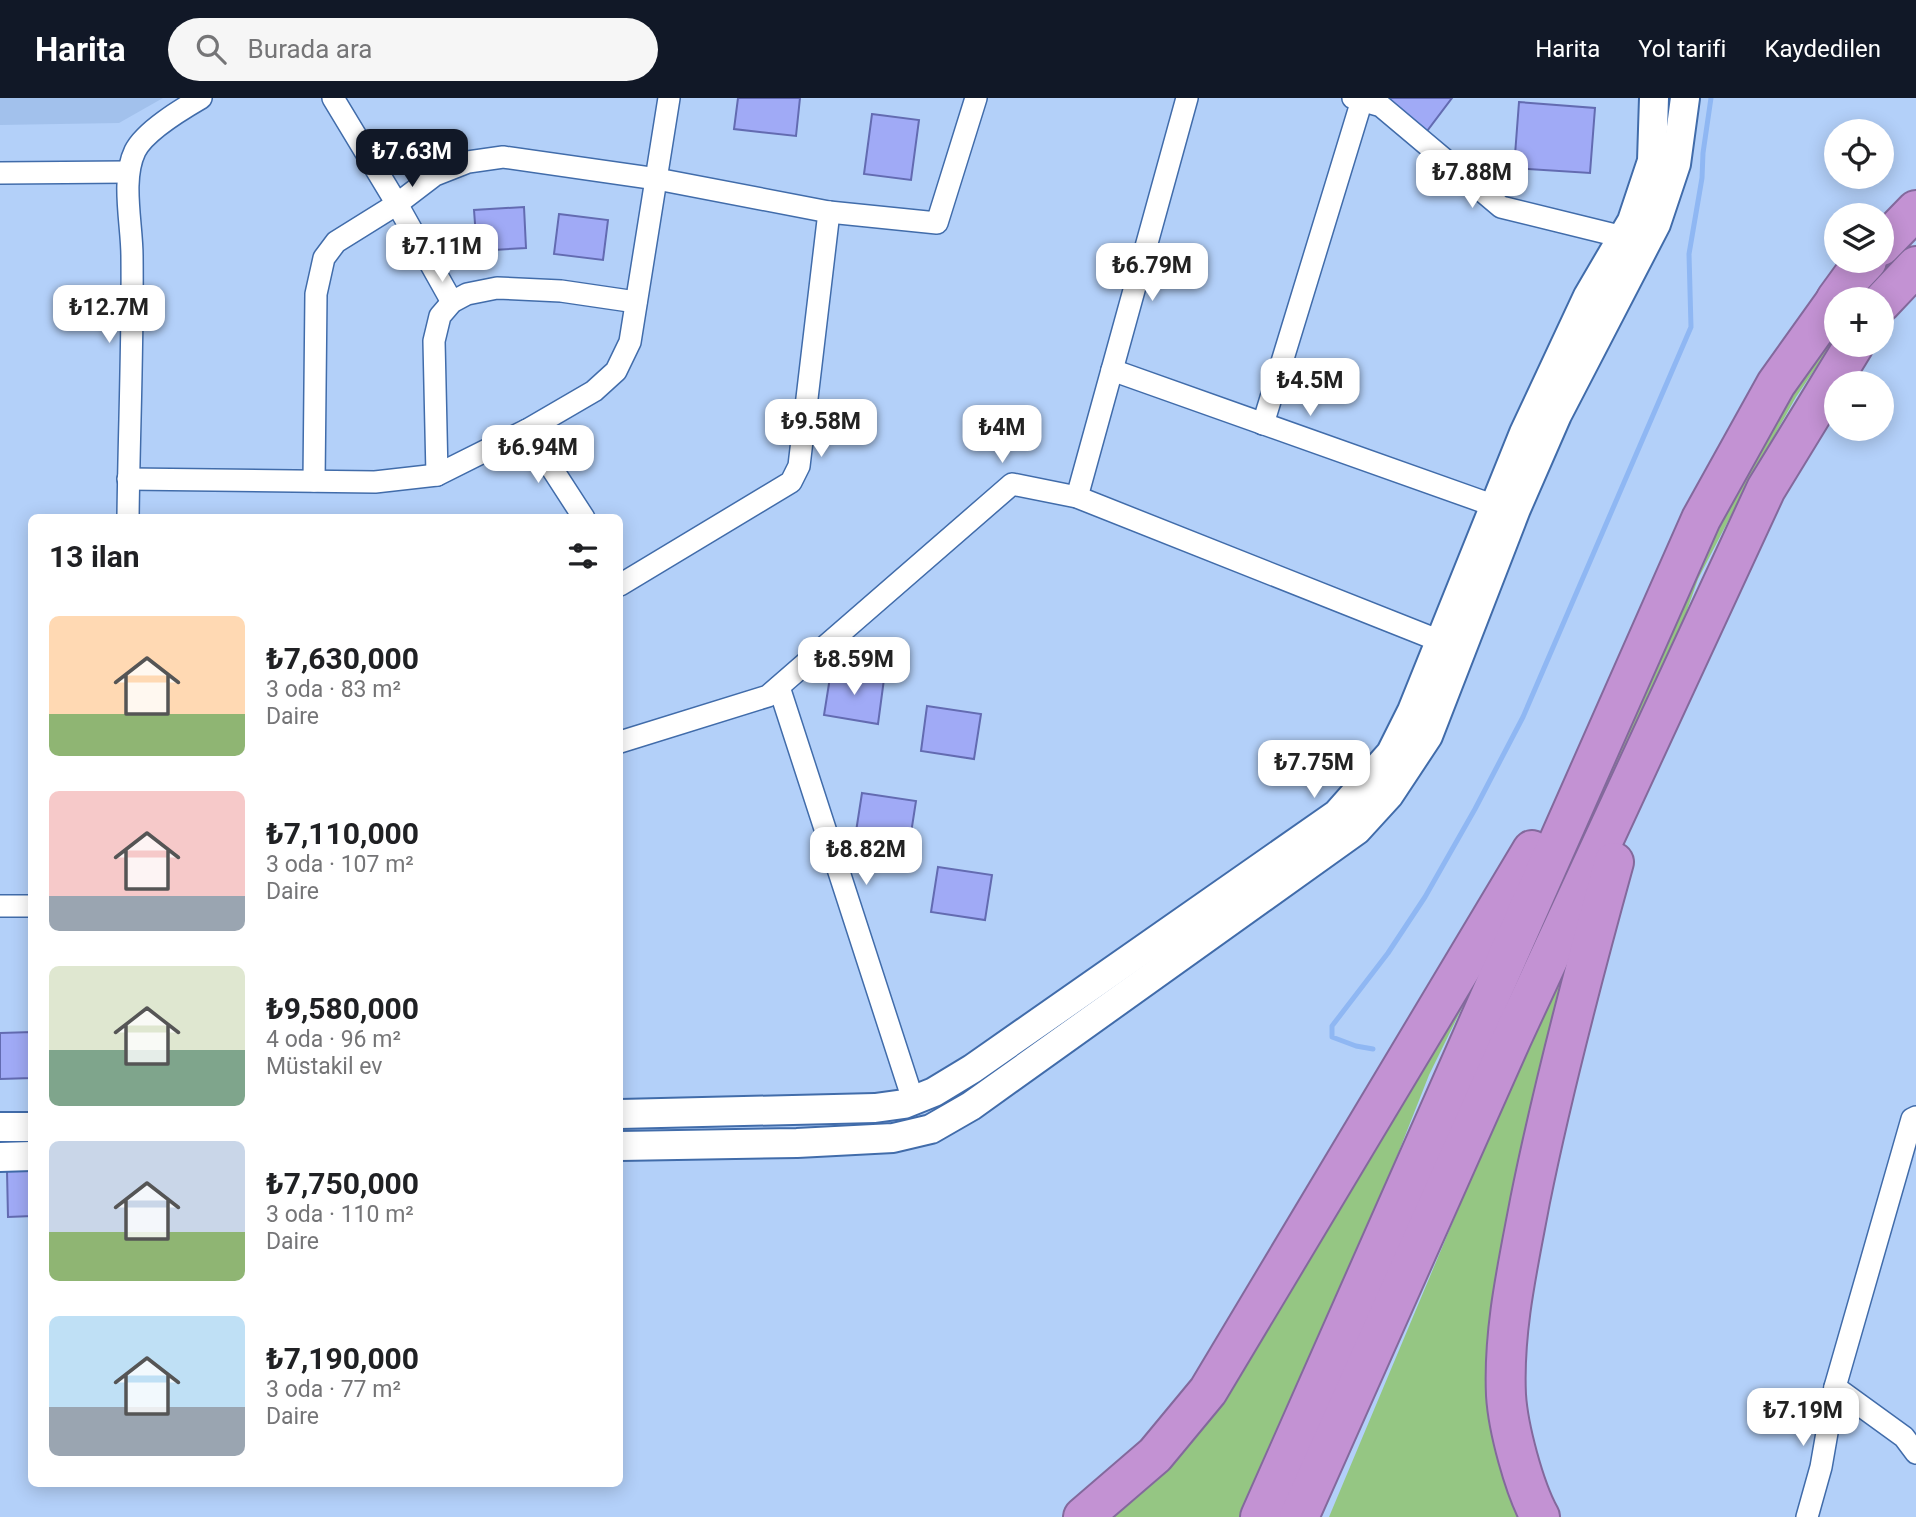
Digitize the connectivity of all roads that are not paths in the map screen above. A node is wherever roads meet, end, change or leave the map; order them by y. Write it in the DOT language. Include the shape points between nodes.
graph roads {
  1 [pos="334,98"];
  2 [pos="669,98"];
  3 [pos="976,98"];
  4 [pos="1187,98"];
  5 [pos="1654,98"];
  6 [pos="1685,98"];
  7 [pos="196,99"];
  8 [pos="1357,99"];
  9 [pos="128,172"];
  10 [pos="0,173"];
  11 [pos="657,179"];
  12 [pos="397,204"];
  13 [pos="1916,209"];
  14 [pos="829,212"];
  15 [pos="1894,232"];
  16 [pos="1623,237"];
  17 [pos="1916,266"];
  18 [pos="1856,273"];
  19 [pos="1845,287"];
  20 [pos="1894,289"];
  21 [pos="452,302"];
  22 [pos="636,302"];
  23 [pos="1824,316"];
  24 [pos="1847,357"];
  25 [pos="1112,370"];
  26 [pos="1263,424"];
  27 [pos="527,430"];
  28 [pos="437,475"];
  29 [pos="128,479"];
  30 [pos="314,481"];
  31 [pos="1077,497"];
  32 [pos="1495,506"];
  33 [pos="128,514"];
  34 [pos="581,514"];
  35 [pos="623,579"];
  36 [pos="1440,642"];
  37 [pos="779,687"];
  38 [pos="1672,691"];
  39 [pos="1618,708"];
  40 [pos="623,741"];
  41 [pos="0,906"];
  42 [pos="28,906"];
  43 [pos="913,1100"];
  44 [pos="623,1114"];
  45 [pos="1916,1117"];
  46 [pos="0,1127"];
  47 [pos="28,1127"];
  48 [pos="623,1146"];
  49 [pos="28,1156"];
  50 [pos="0,1157"];
  51 [pos="1836,1387"];
  52 [pos="1916,1453"];
  53 [pos="1083,1517"];
  54 [pos="1260,1517"];
  55 [pos="1299,1517"];
  56 [pos="1540,1517"];
  57 [pos="1807,1517"];
  1 -- 12 [label="street"];
  2 -- 11 [label="street"];
  3 -- 14 [label="street" via="937,223"];
  4 -- 25 [label="street"];
  5 -- 16 [label="street" via="1652,161"];
  6 -- 48 [label="street" via="1676,164 1656,224 1557,415 1429,736 1389,794 1357,830 971,1106 931,1129 893,1138"];
  7 -- 9 [label="street" via="139,143"];
  8 -- 16 [label="street" via="1381,106 1501,207"];
  8 -- 26 [label="street"];
  9 -- 10 [label="street"];
  9 -- 29 [label="street" via="132,256"];
  11 -- 12 [label="street" via="503,157 468,162 435,175"];
  11 -- 14 [label="street"];
  11 -- 22 [label="street"];
  12 -- 21 [label="street"];
  12 -- 30 [label="street" via="336,242 324,258 316,294"];
  13 -- 15 [label="highway"];
  14 -- 35 [label="street" via="799,466 791,482"];
  16 -- 32 [label="street" via="1588,296"];
  17 -- 20 [label="highway"];
  18 -- 19 [label="highway"];
  21 -- 22 [label="street" via="497,288"];
  21 -- 28 [label="street" via="440,316 434,341"];
  22 -- 27 [label="street" via="630,342 616,370 594,391"];
  23 -- 39 [label="highway" via="1776,384 1702,519"];
  24 -- 38 [label="highway" via="1766,489"];
  25 -- 26 [label="street"];
  25 -- 31 [label="street"];
  26 -- 32 [label="street"];
  27 -- 28 [label="street"];
  27 -- 34 [label="street"];
  28 -- 30 [label="street" via="375,482"];
  29 -- 30 [label="street"];
  29 -- 33 [label="street"];
  31 -- 36 [label="street"];
  31 -- 37 [label="street" via="1012,484"];
  32 -- 36 [label="street"];
  36 -- 43 [label="street" via="1391,753 1337,814 972,1069"];
  37 -- 40 [label="street" via="768,696"];
  37 -- 43 [label="street"];
  38 -- 55 [label="highway"];
  38 -- 56 [label="highway" via="1622,830 1579,988 1516,1274 1507,1341 1506,1397 1516,1450"];
  39 -- 53 [label="highway" via="1208,1391 1155,1455"];
  39 -- 54 [label="highway"];
  41 -- 42 [label="street"];
  43 -- 44 [label="street" via="875,1108"];
  45 -- 51 [label="street"];
  46 -- 47 [label="street"];
  49 -- 50 [label="street"];
  51 -- 52 [label="street" via="1904,1437"];
  51 -- 57 [label="street"];
}
